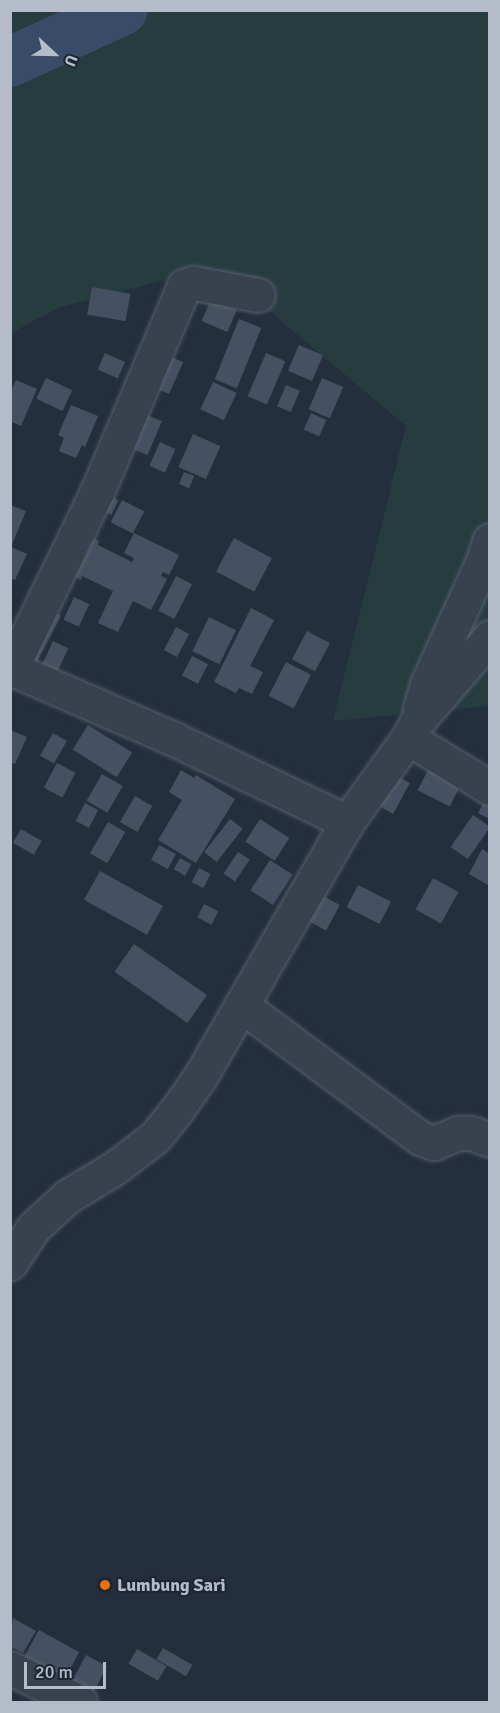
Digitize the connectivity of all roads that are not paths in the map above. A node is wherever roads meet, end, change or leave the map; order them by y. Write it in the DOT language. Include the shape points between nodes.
graph roads {
  1 [pos="258,295"];
  2 [pos="489,540"];
  3 [pos="489,637"];
  4 [pos="11,669"];
  5 [pos="412,730"];
  6 [pos="489,788"];
  7 [pos="346,822"];
  8 [pos="241,1005"];
  9 [pos="489,1140"];
  10 [pos="10,1263"];
  11 [pos="10,1668"];
  12 [pos="80,1702"];
  1 -- 4 [label="street" via="194,283 184,286 97,492"];
  2 -- 5 [label="street" via="428,682"];
  3 -- 5 [label="street"];
  4 -- 7 [label="street" via="174,739"];
  5 -- 6 [label="street"];
  5 -- 7 [label="street"];
  7 -- 8 [label="street"];
  8 -- 9 [label="street" via="420,1138 434,1143 458,1133 471,1133"];
  8 -- 10 [label="street" via="200,1077 155,1137 68,1196 34,1227"];
  11 -- 12 [label="street"];
}
